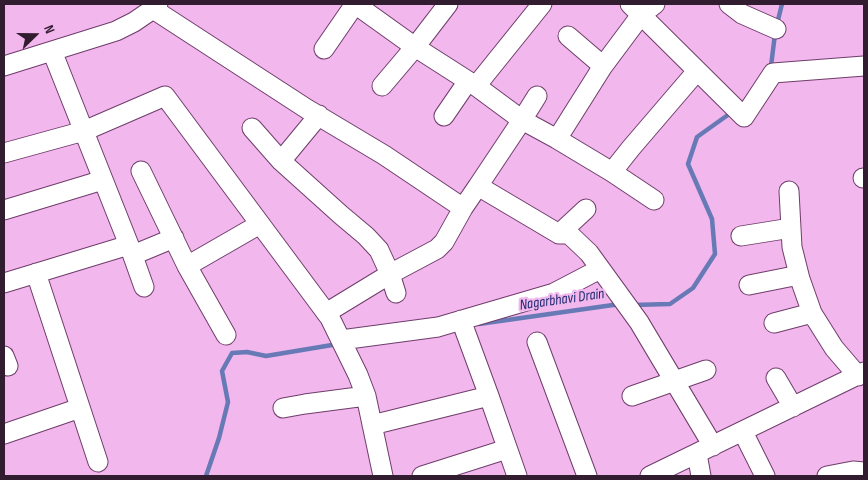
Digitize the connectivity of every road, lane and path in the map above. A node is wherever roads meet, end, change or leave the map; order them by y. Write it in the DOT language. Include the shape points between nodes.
graph roads {
  1 [pos="448,4"];
  2 [pos="542,4"];
  3 [pos="729,4"];
  4 [pos="359,5"];
  5 [pos="155,6"];
  6 [pos="642,7"];
  7 [pos="776,29"];
  8 [pos="568,36"];
  9 [pos="415,47"];
  10 [pos="324,49"];
  11 [pos="52,51"];
  12 [pos="4,66"];
  13 [pos="603,66"];
  14 [pos="864,66"];
  15 [pos="697,71"];
  16 [pos="472,83"];
  17 [pos="382,86"];
  18 [pos="537,96"];
  19 [pos="319,115"];
  20 [pos="444,116"];
  21 [pos="522,120"];
  22 [pos="252,128"];
  23 [pos="84,131"];
  24 [pos="557,138"];
  25 [pos="4,153"];
  26 [pos="281,161"];
  27 [pos="141,171"];
  28 [pos="612,172"];
  29 [pos="103,180"];
  30 [pos="478,186"];
  31 [pos="789,191"];
  32 [pos="654,200"];
  33 [pos="463,208"];
  34 [pos="586,209"];
  35 [pos="4,210"];
  36 [pos="260,224"];
  37 [pos="791,228"];
  38 [pos="559,234"];
  39 [pos="741,236"];
  40 [pos="174,238"];
  41 [pos="131,250"];
  42 [pos="187,266"];
  43 [pos="600,269"];
  44 [pos="36,273"];
  45 [pos="390,274"];
  46 [pos="799,275"];
  47 [pos="4,283"];
  48 [pos="750,285"];
  49 [pos="144,287"];
  50 [pos="396,293"];
  51 [pos="812,313"];
  52 [pos="328,315"];
  53 [pos="774,323"];
  54 [pos="462,325"];
  55 [pos="226,335"];
  56 [pos="341,340"];
  57 [pos="537,342"];
  58 [pos="706,370"];
  59 [pos="861,374"];
  60 [pos="776,378"];
  61 [pos="674,382"];
  62 [pos="366,396"];
  63 [pos="489,396"];
  64 [pos="632,396"];
  65 [pos="793,407"];
  66 [pos="80,408"];
  67 [pos="283,408"];
  68 [pos="372,425"];
  69 [pos="743,432"];
  70 [pos="4,434"];
  71 [pos="507,449"];
  72 [pos="705,450"];
  73 [pos="98,462"];
  74 [pos="858,473"];
  75 [pos="383,476"];
  76 [pos="422,476"];
  77 [pos="517,476"];
  78 [pos="588,476"];
  79 [pos="650,476"];
  80 [pos="701,476"];
  81 [pos="765,476"];
  82 [pos="827,476"];
  1 -- 9 [label="street"];
  2 -- 16 [label="street"];
  3 -- 7 [label="street" via="742,14"];
  4 -- 9 [label="street"];
  4 -- 10 [label="street"];
  5 -- 11 [label="street" via="116,31"];
  5 -- 19 [label="street"];
  6 -- 13 [label="street"];
  6 -- 15 [label="street"];
  8 -- 13 [label="street"];
  9 -- 16 [label="street"];
  9 -- 17 [label="street"];
  11 -- 12 [label="street"];
  11 -- 23 [label="street"];
  13 -- 24 [label="street"];
  14 -- 15 [label="street" via="773,73 744,117"];
  15 -- 28 [label="street"];
  16 -- 20 [label="street"];
  16 -- 21 [label="street"];
  18 -- 21 [label="street"];
  19 -- 26 [label="street"];
  19 -- 33 [label="street"];
  21 -- 24 [label="street"];
  21 -- 30 [label="street"];
  22 -- 26 [label="street"];
  23 -- 25 [label="street"];
  23 -- 29 [label="street"];
  23 -- 36 [label="street" via="165,96"];
  24 -- 28 [label="street"];
  26 -- 45 [label="street" via="366,236 379,250"];
  27 -- 40 [label="street"];
  28 -- 32 [label="street"];
  29 -- 35 [label="street"];
  29 -- 41 [label="street"];
  30 -- 33 [label="street"];
  30 -- 38 [label="street"];
  31 -- 37 [label="street"];
  33 -- 45 [label="street" via="437,250"];
  34 -- 38 [label="street"];
  36 -- 42 [label="street"];
  36 -- 52 [label="street"];
  37 -- 39 [label="street"];
  37 -- 46 [label="street"];
  38 -- 43 [label="street" via="569,234"];
  40 -- 41 [label="street"];
  40 -- 42 [label="street"];
  41 -- 44 [label="street"];
  41 -- 49 [label="street"];
  42 -- 55 [label="street"];
  43 -- 54 [label="street" via="554,294"];
  43 -- 61 [label="street" via="639,322"];
  44 -- 47 [label="street"];
  44 -- 66 [label="street"];
  45 -- 50 [label="street"];
  45 -- 52 [label="street"];
  46 -- 48 [label="street"];
  46 -- 51 [label="street"];
  51 -- 53 [label="street"];
  51 -- 59 [label="street" via="834,348"];
  52 -- 56 [label="street"];
  54 -- 56 [label="street"];
  54 -- 63 [label="street"];
  56 -- 62 [label="street"];
  57 -- 78 [label="street"];
  58 -- 61 [label="street"];
  59 -- 65 [label="street"];
  60 -- 65 [label="street"];
  61 -- 64 [label="street"];
  61 -- 72 [label="street"];
  62 -- 67 [label="street"];
  62 -- 68 [label="street"];
  63 -- 68 [label="street"];
  63 -- 71 [label="street"];
  65 -- 69 [label="street"];
  66 -- 70 [label="street"];
  66 -- 73 [label="street"];
  68 -- 75 [label="street"];
  69 -- 72 [label="street"];
  69 -- 81 [label="street"];
  71 -- 76 [label="street"];
  71 -- 77 [label="street"];
  72 -- 79 [label="street"];
  72 -- 80 [label="street"];
  74 -- 82 [label="street"];
}
